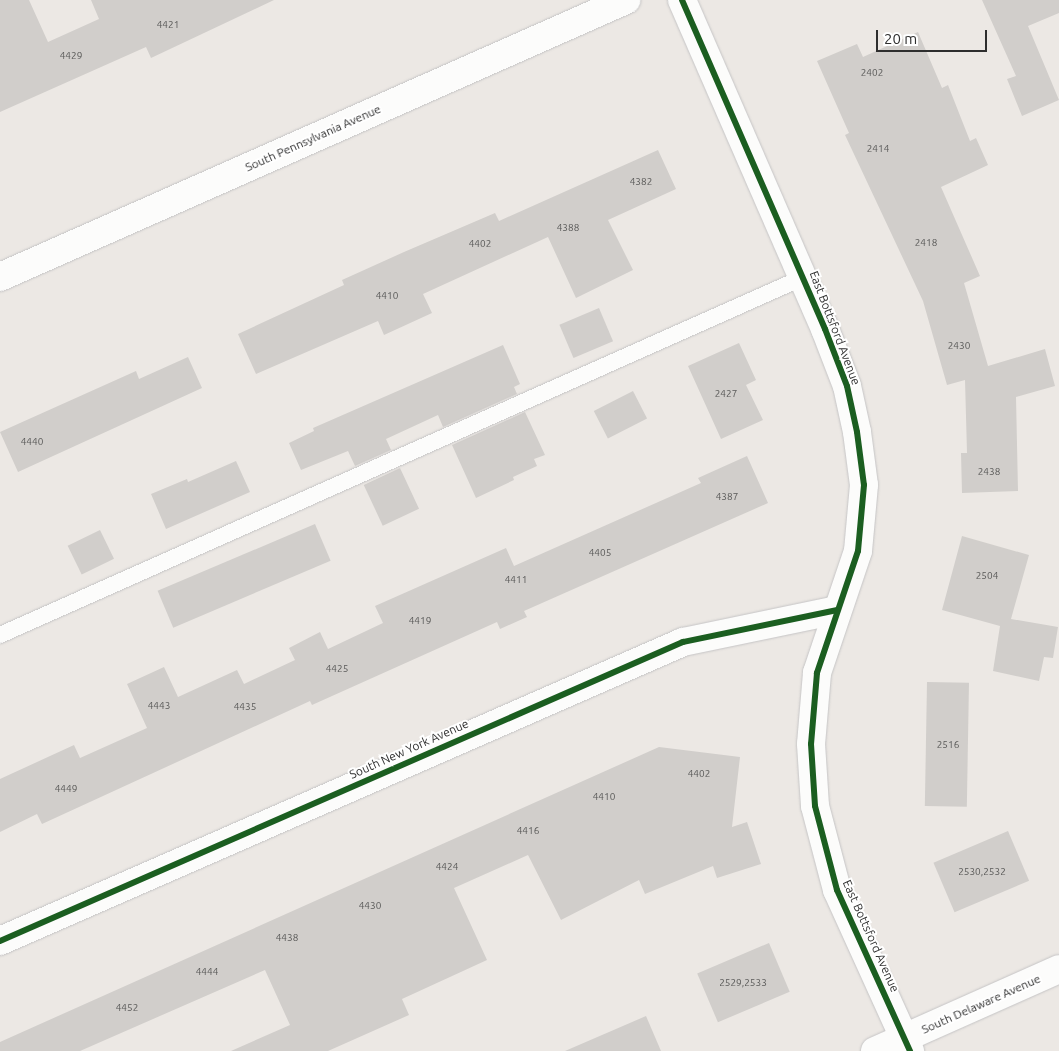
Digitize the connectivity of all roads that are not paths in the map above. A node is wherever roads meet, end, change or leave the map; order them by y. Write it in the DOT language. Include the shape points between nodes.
graph roads {
  1 [pos="626,0"];
  2 [pos="682,0"];
  3 [pos="0,276"];
  4 [pos="804,277"];
  5 [pos="837,610"];
  6 [pos="0,635"];
  7 [pos="0,941"];
  8 [pos="1059,969"];
  9 [pos="908,1045"];
  10 [pos="875,1051"];
  1 -- 3 [label="street, South Pennsylvania Avenue"];
  2 -- 4 [label="street, East Bottsford Avenue"];
  4 -- 5 [label="street, East Bottsford Avenue" via="847,386 864,485 858,551"];
  4 -- 6 [label="lane"];
  5 -- 7 [label="street, South New York Avenue" via="683,642"];
  5 -- 9 [label="street, East Bottsford Avenue" via="817,674 811,744 815,806 837,890"];
  8 -- 9 [label="street, South Delaware Avenue"];
  9 -- 10 [label="street, South Delaware Avenue"];
}
